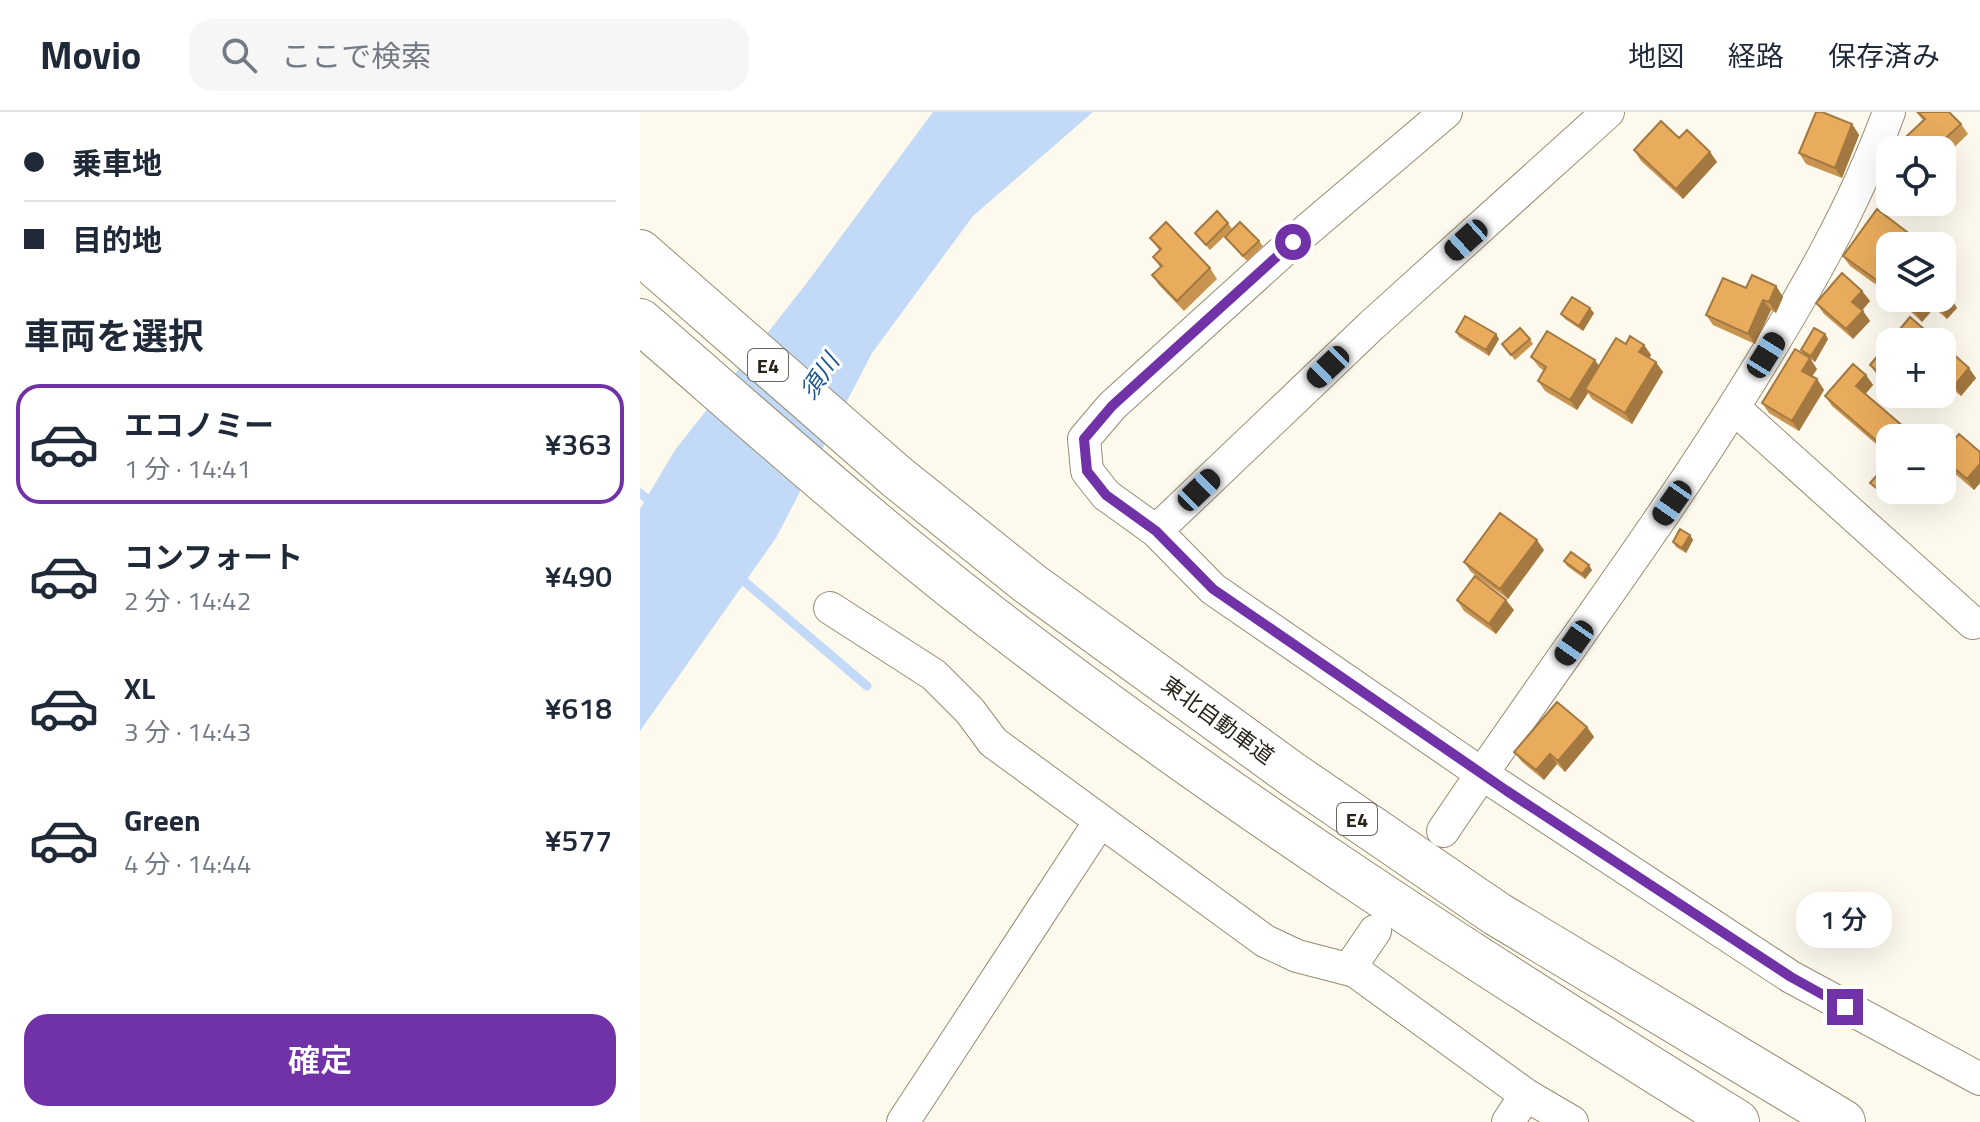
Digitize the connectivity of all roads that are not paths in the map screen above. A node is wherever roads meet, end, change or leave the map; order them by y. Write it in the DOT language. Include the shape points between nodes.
graph roads {
  1 [pos="1446,112"];
  2 [pos="1608,112"];
  3 [pos="1889,112"];
  4 [pos="640,252"];
  5 [pos="640,321"];
  6 [pos="1734,408"];
  7 [pos="1156,531"];
  8 [pos="830,608"];
  9 [pos="1973,623"];
  10 [pos="1482,774"];
  11 [pos="1099,823"];
  12 [pos="1443,831"];
  13 [pos="1375,931"];
  14 [pos="1349,969"];
  15 [pos="1980,1079"];
  16 [pos="1526,1095"];
  17 [pos="903,1122"];
  18 [pos="1508,1122"];
  19 [pos="1572,1122"];
  20 [pos="1737,1122"];
  21 [pos="1843,1122"];
  1 -- 7 [label="street" via="1135,386 1084,439 1087,471 1106,495"];
  2 -- 7 [label="street" via="1372,325"];
  3 -- 6 [label="street" via="1868,169 1816,275"];
  4 -- 21 [label="highway, 東北自動車道 / E4" via="897,477 1029,583 1292,774 1497,914"];
  5 -- 20 [label="highway, E4" via="1001,626 1470,957"];
  6 -- 9 [label="street"];
  6 -- 10 [label="street"];
  7 -- 10 [label="street" via="1213,589"];
  8 -- 11 [label="street" via="934,675 993,742"];
  10 -- 12 [label="street"];
  10 -- 15 [label="street" via="1791,977"];
  11 -- 14 [label="street" via="1278,949"];
  11 -- 17 [label="street"];
  13 -- 14 [label="street"];
  14 -- 16 [label="street"];
  16 -- 18 [label="street"];
  16 -- 19 [label="street"];
}
